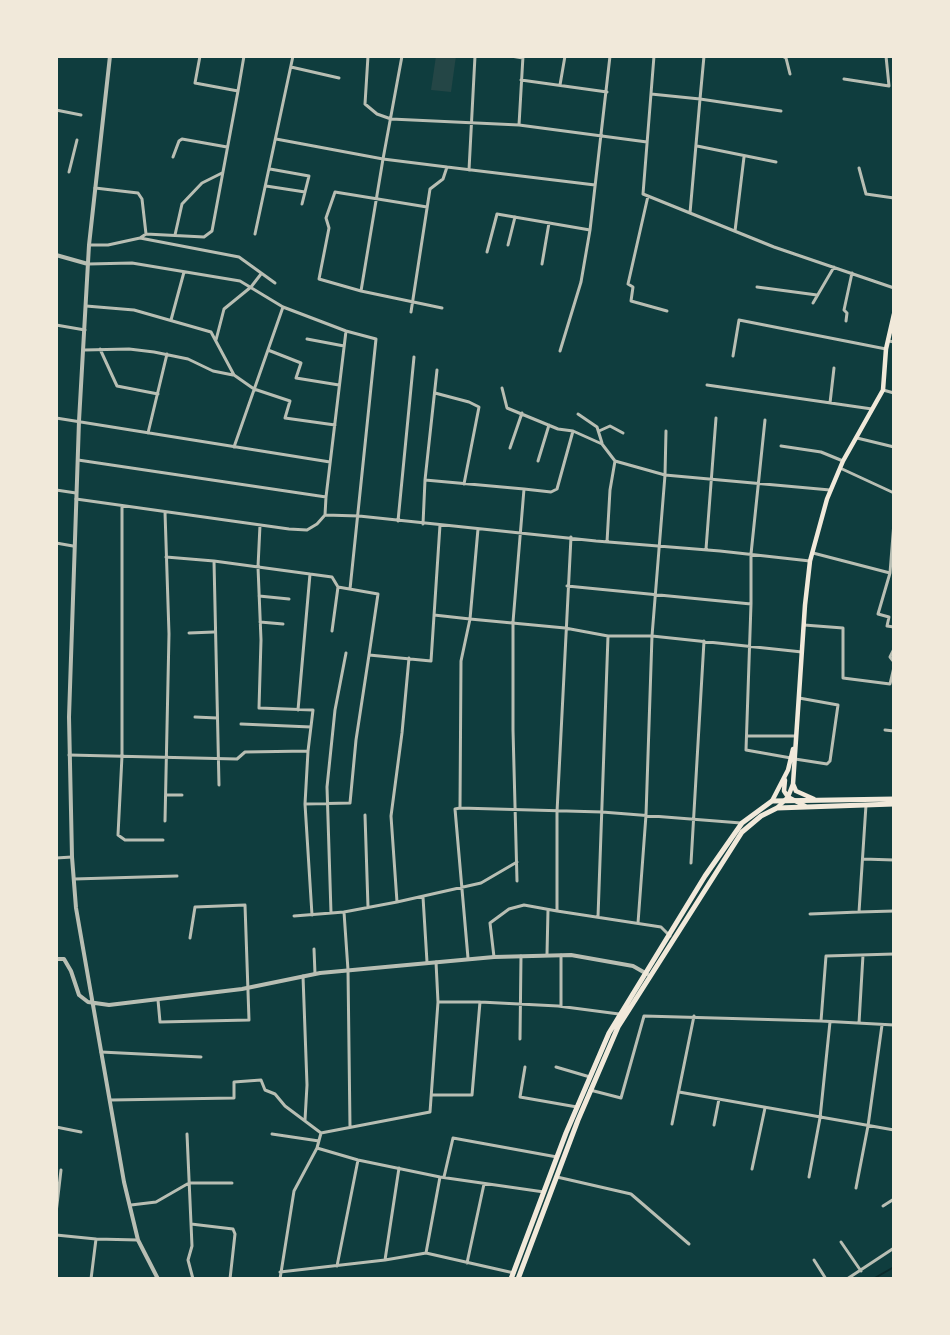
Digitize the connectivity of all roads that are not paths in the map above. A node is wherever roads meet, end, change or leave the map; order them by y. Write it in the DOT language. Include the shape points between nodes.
graph roads {
  1 [pos="110,56"];
  2 [pos="200,56"];
  3 [pos="244,56"];
  4 [pos="293,56"];
  5 [pos="368,56"];
  6 [pos="402,56"];
  7 [pos="476,56"];
  8 [pos="511,56"];
  9 [pos="565,56"];
  10 [pos="610,56"];
  11 [pos="654,56"];
  12 [pos="704,56"];
  13 [pos="782,56"];
  14 [pos="886,56"];
  15 [pos="523,57"];
  16 [pos="291,66"];
  17 [pos="790,74"];
  18 [pos="339,78"];
  19 [pos="844,79"];
  20 [pos="521,80"];
  21 [pos="560,85"];
  22 [pos="892,87"];
  23 [pos="238,91"];
  24 [pos="606,92"];
  25 [pos="651,94"];
  26 [pos="700,99"];
  27 [pos="56,110"];
  28 [pos="781,111"];
  29 [pos="82,115"];
  30 [pos="391,119"];
  31 [pos="472,123"];
  32 [pos="519,125"];
  33 [pos="601,136"];
  34 [pos="276,139"];
  35 [pos="77,140"];
  36 [pos="648,142"];
  37 [pos="697,146"];
  38 [pos="227,147"];
  39 [pos="173,157"];
  40 [pos="744,157"];
  41 [pos="382,159"];
  42 [pos="776,162"];
  43 [pos="447,167"];
  44 [pos="859,168"];
  45 [pos="270,169"];
  46 [pos="470,170"];
  47 [pos="69,172"];
  48 [pos="223,172"];
  49 [pos="596,185"];
  50 [pos="266,186"];
  51 [pos="95,188"];
  52 [pos="305,192"];
  53 [pos="648,196"];
  54 [pos="894,198"];
  55 [pos="376,199"];
  56 [pos="302,204"];
  57 [pos="427,207"];
  58 [pos="690,213"];
  59 [pos="514,217"];
  60 [pos="550,223"];
  61 [pos="590,230"];
  62 [pos="735,231"];
  63 [pos="146,234"];
  64 [pos="255,234"];
  65 [pos="175,235"];
  66 [pos="140,238"];
  67 [pos="89,245"];
  68 [pos="508,245"];
  69 [pos="487,252"];
  70 [pos="56,255"];
  71 [pos="88,264"];
  72 [pos="542,264"];
  73 [pos="834,267"];
  74 [pos="184,272"];
  75 [pos="852,273"];
  76 [pos="261,274"];
  77 [pos="275,283"];
  78 [pos="251,287"];
  79 [pos="757,287"];
  80 [pos="894,288"];
  81 [pos="361,290"];
  82 [pos="817,295"];
  83 [pos="412,302"];
  84 [pos="813,302"];
  85 [pos="86,306"];
  86 [pos="283,307"];
  87 [pos="442,308"];
  88 [pos="411,312"];
  89 [pos="667,312"];
  90 [pos="894,314"];
  91 [pos="171,320"];
  92 [pos="846,320"];
  93 [pos="56,325"];
  94 [pos="85,330"];
  95 [pos="346,331"];
  96 [pos="307,338"];
  97 [pos="216,341"];
  98 [pos="891,342"];
  99 [pos="344,346"];
  100 [pos="100,349"];
  101 [pos="886,349"];
  102 [pos="84,350"];
  103 [pos="268,350"];
  104 [pos="560,351"];
  105 [pos="167,354"];
  106 [pos="733,356"];
  107 [pos="414,357"];
  108 [pos="834,368"];
  109 [pos="437,370"];
  110 [pos="234,375"];
  111 [pos="339,385"];
  112 [pos="707,385"];
  113 [pos="502,388"];
  114 [pos="254,390"];
  115 [pos="883,390"];
  116 [pos="435,393"];
  117 [pos="894,393"];
  118 [pos="158,394"];
  119 [pos="830,403"];
  120 [pos="873,409"];
  121 [pos="522,414"];
  122 [pos="578,414"];
  123 [pos="56,418"];
  124 [pos="716,418"];
  125 [pos="765,420"];
  126 [pos="79,421"];
  127 [pos="334,425"];
  128 [pos="549,425"];
  129 [pos="573,431"];
  130 [pos="599,431"];
  131 [pos="666,431"];
  132 [pos="623,433"];
  133 [pos="148,434"];
  134 [pos="857,438"];
  135 [pos="602,444"];
  136 [pos="781,446"];
  137 [pos="234,447"];
  138 [pos="894,447"];
  139 [pos="510,448"];
  140 [pos="78,460"];
  141 [pos="538,461"];
  142 [pos="843,461"];
  143 [pos="330,462"];
  144 [pos="615,462"];
  145 [pos="840,468"];
  146 [pos="665,475"];
  147 [pos="711,479"];
  148 [pos="425,480"];
  149 [pos="464,484"];
  150 [pos="758,484"];
  151 [pos="524,489"];
  152 [pos="56,490"];
  153 [pos="830,490"];
  154 [pos="76,493"];
  155 [pos="894,493"];
  156 [pos="326,497"];
  157 [pos="75,499"];
  158 [pos="122,506"];
  159 [pos="165,512"];
  160 [pos="325,515"];
  161 [pos="359,516"];
  162 [pos="398,521"];
  163 [pos="894,522"];
  164 [pos="423,524"];
  165 [pos="260,525"];
  166 [pos="440,525"];
  167 [pos="478,529"];
  168 [pos="521,533"];
  169 [pos="571,537"];
  170 [pos="606,542"];
  171 [pos="56,543"];
  172 [pos="73,546"];
  173 [pos="658,546"];
  174 [pos="706,550"];
  175 [pos="813,553"];
  176 [pos="751,554"];
  177 [pos="166,557"];
  178 [pos="214,561"];
  179 [pos="810,561"];
  180 [pos="258,567"];
  181 [pos="890,573"];
  182 [pos="310,574"];
  183 [pos="567,586"];
  184 [pos="338,587"];
  185 [pos="350,589"];
  186 [pos="656,594"];
  187 [pos="259,596"];
  188 [pos="289,599"];
  189 [pos="752,604"];
  190 [pos="434,615"];
  191 [pos="470,619"];
  192 [pos="260,622"];
  193 [pos="513,622"];
  194 [pos="283,624"];
  195 [pos="804,625"];
  196 [pos="894,627"];
  197 [pos="565,628"];
  198 [pos="332,631"];
  199 [pos="214,632"];
  200 [pos="189,633"];
  201 [pos="608,636"];
  202 [pos="652,636"];
  203 [pos="704,641"];
  204 [pos="751,646"];
  205 [pos="894,649"];
  206 [pos="802,652"];
  207 [pos="346,653"];
  208 [pos="369,655"];
  209 [pos="409,658"];
  210 [pos="894,662"];
  211 [pos="894,667"];
  212 [pos="799,698"];
  213 [pos="298,710"];
  214 [pos="195,717"];
  215 [pos="217,718"];
  216 [pos="241,724"];
  217 [pos="312,727"];
  218 [pos="885,730"];
  219 [pos="894,731"];
  220 [pos="747,736"];
  221 [pos="795,739"];
  222 [pos="308,751"];
  223 [pos="68,755"];
  224 [pos="122,756"];
  225 [pos="167,757"];
  226 [pos="793,758"];
  227 [pos="219,759"];
  228 [pos="788,770"];
  229 [pos="792,784"];
  230 [pos="219,785"];
  231 [pos="166,795"];
  232 [pos="182,795"];
  233 [pos="894,798"];
  234 [pos="789,799"];
  235 [pos="817,800"];
  236 [pos="772,801"];
  237 [pos="327,802"];
  238 [pos="305,804"];
  239 [pos="894,804"];
  240 [pos="866,805"];
  241 [pos="805,806"];
  242 [pos="460,808"];
  243 [pos="777,808"];
  244 [pos="517,810"];
  245 [pos="557,812"];
  246 [pos="602,812"];
  247 [pos="366,815"];
  248 [pos="646,815"];
  249 [pos="694,818"];
  250 [pos="165,821"];
  251 [pos="742,823"];
  252 [pos="163,840"];
  253 [pos="72,856"];
  254 [pos="56,858"];
  255 [pos="863,859"];
  256 [pos="894,860"];
  257 [pos="517,862"];
  258 [pos="691,863"];
  259 [pos="177,876"];
  260 [pos="74,879"];
  261 [pos="518,880"];
  262 [pos="462,888"];
  263 [pos="423,897"];
  264 [pos="397,902"];
  265 [pos="368,907"];
  266 [pos="548,910"];
  267 [pos="557,911"];
  268 [pos="894,911"];
  269 [pos="344,912"];
  270 [pos="860,912"];
  271 [pos="331,913"];
  272 [pos="810,914"];
  273 [pos="312,915"];
  274 [pos="294,916"];
  275 [pos="598,917"];
  276 [pos="638,923"];
  277 [pos="669,934"];
  278 [pos="190,938"];
  279 [pos="673,940"];
  280 [pos="314,949"];
  281 [pos="547,954"];
  282 [pos="894,954"];
  283 [pos="561,955"];
  284 [pos="864,955"];
  285 [pos="521,956"];
  286 [pos="494,957"];
  287 [pos="468,958"];
  288 [pos="56,959"];
  289 [pos="426,962"];
  290 [pos="436,962"];
  291 [pos="348,970"];
  292 [pos="315,974"];
  293 [pos="647,975"];
  294 [pos="304,976"];
  295 [pos="250,987"];
  296 [pos="158,1000"];
  297 [pos="438,1002"];
  298 [pos="480,1002"];
  299 [pos="94,1004"];
  300 [pos="520,1004"];
  301 [pos="561,1006"];
  302 [pos="619,1014"];
  303 [pos="694,1016"];
  304 [pos="822,1022"];
  305 [pos="830,1022"];
  306 [pos="859,1023"];
  307 [pos="882,1025"];
  308 [pos="894,1025"];
  309 [pos="520,1038"];
  310 [pos="101,1052"];
  311 [pos="201,1057"];
  312 [pos="556,1067"];
  313 [pos="525,1068"];
  314 [pos="590,1077"];
  315 [pos="590,1090"];
  316 [pos="679,1092"];
  317 [pos="432,1095"];
  318 [pos="111,1100"];
  319 [pos="719,1100"];
  320 [pos="577,1107"];
  321 [pos="765,1108"];
  322 [pos="820,1118"];
  323 [pos="305,1121"];
  324 [pos="672,1124"];
  325 [pos="714,1124"];
  326 [pos="868,1126"];
  327 [pos="56,1127"];
  328 [pos="350,1127"];
  329 [pos="894,1130"];
  330 [pos="81,1132"];
  331 [pos="321,1132"];
  332 [pos="187,1134"];
  333 [pos="272,1134"];
  334 [pos="319,1141"];
  335 [pos="317,1148"];
  336 [pos="557,1157"];
  337 [pos="358,1160"];
  338 [pos="400,1168"];
  339 [pos="752,1169"];
  340 [pos="61,1170"];
  341 [pos="442,1177"];
  342 [pos="557,1177"];
  343 [pos="810,1177"];
  344 [pos="232,1183"];
  345 [pos="189,1184"];
  346 [pos="484,1184"];
  347 [pos="856,1188"];
  348 [pos="545,1192"];
  349 [pos="894,1197"];
  350 [pos="131,1204"];
  351 [pos="883,1206"];
  352 [pos="56,1213"];
  353 [pos="191,1224"];
  354 [pos="56,1235"];
  355 [pos="96,1239"];
  356 [pos="138,1240"];
  357 [pos="841,1242"];
  358 [pos="689,1244"];
  359 [pos="894,1248"];
  360 [pos="426,1253"];
  361 [pos="385,1260"];
  362 [pos="814,1260"];
  363 [pos="467,1263"];
  364 [pos="337,1266"];
  365 [pos="861,1271"];
  366 [pos="280,1272"];
  367 [pos="514,1273"];
  368 [pos="91,1279"];
  369 [pos="158,1279"];
  370 [pos="193,1279"];
  371 [pos="230,1279"];
  372 [pos="280,1279"];
  373 [pos="511,1279"];
  374 [pos="518,1279"];
  375 [pos="826,1279"];
  376 [pos="847,1279"];
  1 -- 51 [label="street"];
  2 -- 23 [label="street" via="195,83"];
  3 -- 23 [label="street"];
  4 -- 16 [label="street"];
  5 -- 30 [label="street" via="365,104 377,114"];
  6 -- 30 [label="street"];
  7 -- 31 [label="street"];
  8 -- 15 [label="street"];
  9 -- 21 [label="street"];
  10 -- 24 [label="street"];
  11 -- 25 [label="street"];
  12 -- 26 [label="street"];
  13 -- 17 [label="street" via="786,58"];
  14 -- 22 [label="street"];
  15 -- 20 [label="street"];
  16 -- 18 [label="street"];
  16 -- 34 [label="street"];
  19 -- 22 [label="street"];
  20 -- 21 [label="street"];
  20 -- 32 [label="street"];
  21 -- 24 [label="street"];
  23 -- 38 [label="street"];
  24 -- 33 [label="street"];
  25 -- 26 [label="street"];
  25 -- 36 [label="street"];
  26 -- 28 [label="street"];
  26 -- 37 [label="street"];
  27 -- 29 [label="street"];
  30 -- 31 [label="street"];
  30 -- 41 [label="street"];
  31 -- 32 [label="street"];
  31 -- 46 [label="street"];
  32 -- 33 [label="street"];
  33 -- 36 [label="street"];
  33 -- 49 [label="street"];
  34 -- 41 [label="street"];
  34 -- 45 [label="street"];
  35 -- 47 [label="street"];
  36 -- 53 [label="street" via="643,194"];
  37 -- 40 [label="street"];
  37 -- 58 [label="street"];
  38 -- 39 [label="street" via="182,139"];
  38 -- 48 [label="street"];
  40 -- 42 [label="street"];
  40 -- 62 [label="street"];
  41 -- 43 [label="street"];
  41 -- 55 [label="street"];
  43 -- 46 [label="street"];
  43 -- 57 [label="street" via="443,179 430,189"];
  44 -- 54 [label="street" via="866,194"];
  45 -- 50 [label="street"];
  45 -- 52 [label="street" via="308,176"];
  46 -- 49 [label="street"];
  48 -- 65 [label="street" via="202,183 182,204"];
  48 -- 65 [label="street" via="212,231 204,237"];
  49 -- 61 [label="street"];
  50 -- 52 [label="street"];
  50 -- 64 [label="street"];
  51 -- 63 [label="street" via="138,193 142,199"];
  51 -- 67 [label="street"];
  52 -- 56 [label="street"];
  53 -- 58 [label="street"];
  53 -- 89 [label="street" via="628,284 634,287 631,301"];
  55 -- 57 [label="street"];
  55 -- 81 [label="street"];
  55 -- 81 [label="street" via="335,192 326,218 329,228 319,279"];
  57 -- 83 [label="street"];
  58 -- 62 [label="street"];
  59 -- 60 [label="street"];
  59 -- 68 [label="street"];
  59 -- 69 [label="street" via="497,214"];
  60 -- 61 [label="street"];
  60 -- 72 [label="street"];
  61 -- 104 [label="street" via="581,282"];
  62 -- 73 [label="street"];
  63 -- 65 [label="street"];
  63 -- 66 [label="street"];
  66 -- 67 [label="street" via="108,246"];
  66 -- 76 [label="street" via="239,257"];
  67 -- 71 [label="street"];
  70 -- 71 [label="street"];
  71 -- 74 [label="street" via="132,263"];
  71 -- 85 [label="street"];
  73 -- 75 [label="street"];
  73 -- 82 [label="street"];
  74 -- 78 [label="street" via="240,281"];
  74 -- 91 [label="street"];
  75 -- 80 [label="street"];
  75 -- 92 [label="street" via="844,310"];
  76 -- 77 [label="street"];
  76 -- 78 [label="street"];
  78 -- 86 [label="street"];
  78 -- 97 [label="street" via="224,309"];
  79 -- 82 [label="street"];
  81 -- 83 [label="street"];
  82 -- 84 [label="street"];
  83 -- 87 [label="street"];
  83 -- 88 [label="street"];
  85 -- 91 [label="street" via="134,310"];
  85 -- 94 [label="street"];
  86 -- 95 [label="street"];
  86 -- 103 [label="street"];
  90 -- 98 [label="main road"];
  91 -- 97 [label="street" via="211,332"];
  93 -- 94 [label="street"];
  94 -- 102 [label="street"];
  95 -- 99 [label="street"];
  95 -- 161 [label="street" via="376,339"];
  96 -- 99 [label="street"];
  97 -- 110 [label="street"];
  98 -- 101 [label="main road"];
  99 -- 111 [label="street"];
  100 -- 102 [label="street"];
  100 -- 105 [label="street" via="128,348"];
  100 -- 118 [label="street" via="117,386"];
  101 -- 106 [label="street" via="739,320"];
  101 -- 115 [label="main road"];
  102 -- 126 [label="street"];
  103 -- 111 [label="street" via="301,363 296,378"];
  103 -- 114 [label="street"];
  105 -- 110 [label="street" via="188,359 213,372"];
  105 -- 118 [label="street"];
  107 -- 162 [label="street"];
  108 -- 119 [label="street"];
  109 -- 116 [label="street"];
  110 -- 114 [label="street"];
  111 -- 127 [label="street"];
  112 -- 119 [label="street"];
  113 -- 121 [label="street" via="507,408"];
  114 -- 127 [label="street" via="290,401 285,418"];
  114 -- 137 [label="street"];
  115 -- 117 [label="street"];
  115 -- 120 [label="main road"];
  116 -- 148 [label="street"];
  116 -- 149 [label="street" via="479,407"];
  118 -- 133 [label="street"];
  119 -- 120 [label="street"];
  120 -- 134 [label="main road"];
  121 -- 128 [label="street"];
  121 -- 139 [label="street"];
  122 -- 130 [label="street" via="597,426"];
  123 -- 126 [label="street"];
  124 -- 147 [label="street"];
  125 -- 150 [label="street"];
  126 -- 133 [label="street"];
  126 -- 140 [label="street"];
  127 -- 143 [label="street"];
  128 -- 129 [label="street"];
  128 -- 141 [label="street"];
  129 -- 135 [label="street"];
  129 -- 151 [label="street" via="557,489 551,492"];
  130 -- 132 [label="street" via="610,426"];
  130 -- 135 [label="street"];
  131 -- 146 [label="street"];
  133 -- 137 [label="street"];
  134 -- 138 [label="street"];
  134 -- 142 [label="main road"];
  135 -- 144 [label="street"];
  136 -- 142 [label="street" via="821,452"];
  137 -- 143 [label="street"];
  140 -- 154 [label="street"];
  140 -- 156 [label="street"];
  142 -- 145 [label="main road"];
  143 -- 156 [label="street"];
  144 -- 146 [label="street"];
  144 -- 170 [label="street"];
  145 -- 153 [label="main road"];
  145 -- 155 [label="street"];
  146 -- 147 [label="street"];
  146 -- 173 [label="street"];
  147 -- 150 [label="street"];
  147 -- 174 [label="street"];
  148 -- 149 [label="street"];
  148 -- 164 [label="street"];
  149 -- 151 [label="street"];
  150 -- 153 [label="street"];
  150 -- 176 [label="street"];
  151 -- 168 [label="street"];
  152 -- 154 [label="street"];
  153 -- 175 [label="main road"];
  154 -- 157 [label="street"];
  156 -- 160 [label="street"];
  157 -- 158 [label="street"];
  157 -- 172 [label="street"];
  158 -- 159 [label="street"];
  158 -- 224 [label="street"];
  159 -- 165 [label="street"];
  159 -- 177 [label="street"];
  160 -- 161 [label="street"];
  160 -- 165 [label="street" via="307,530"];
  161 -- 162 [label="street"];
  161 -- 185 [label="street"];
  162 -- 164 [label="street"];
  163 -- 181 [label="street"];
  164 -- 166 [label="street"];
  165 -- 180 [label="street"];
  166 -- 167 [label="street"];
  166 -- 190 [label="street"];
  167 -- 168 [label="street"];
  167 -- 191 [label="street"];
  168 -- 169 [label="street"];
  168 -- 193 [label="street"];
  169 -- 170 [label="street"];
  169 -- 183 [label="street"];
  170 -- 173 [label="street"];
  171 -- 172 [label="street"];
  172 -- 223 [label="street"];
  173 -- 174 [label="street"];
  173 -- 186 [label="street"];
  174 -- 176 [label="street"];
  175 -- 179 [label="main road"];
  175 -- 181 [label="street"];
  176 -- 179 [label="street"];
  176 -- 189 [label="street"];
  177 -- 178 [label="street"];
  177 -- 225 [label="street" via="169,634"];
  178 -- 180 [label="street"];
  178 -- 199 [label="street"];
  179 -- 195 [label="main road"];
  180 -- 182 [label="street"];
  180 -- 187 [label="street"];
  181 -- 196 [label="street" via="878,614 889,617 887,626"];
  182 -- 184 [label="street" via="332,577"];
  182 -- 213 [label="street"];
  183 -- 186 [label="street"];
  183 -- 197 [label="street"];
  184 -- 185 [label="street"];
  184 -- 198 [label="street"];
  185 -- 208 [label="street" via="378,594"];
  186 -- 189 [label="street"];
  186 -- 202 [label="street"];
  187 -- 188 [label="street"];
  187 -- 192 [label="street"];
  189 -- 204 [label="street"];
  190 -- 191 [label="street"];
  190 -- 209 [label="street" via="431,661"];
  191 -- 193 [label="street"];
  191 -- 242 [label="street" via="461,661"];
  192 -- 194 [label="street"];
  192 -- 213 [label="street" via="259,708"];
  193 -- 197 [label="street"];
  193 -- 244 [label="street"];
  195 -- 206 [label="main road"];
  195 -- 211 [label="street" via="843,628 843,678 890,684"];
  197 -- 201 [label="street"];
  197 -- 245 [label="street"];
  199 -- 200 [label="street"];
  199 -- 215 [label="street"];
  201 -- 202 [label="street"];
  201 -- 246 [label="street"];
  202 -- 203 [label="street"];
  202 -- 248 [label="street"];
  203 -- 204 [label="street"];
  203 -- 249 [label="street"];
  204 -- 206 [label="street"];
  204 -- 220 [label="street"];
  205 -- 210 [label="street" via="890,657"];
  206 -- 212 [label="main road"];
  207 -- 237 [label="street" via="335,710"];
  208 -- 209 [label="street"];
  208 -- 237 [label="street" via="350,803"];
  209 -- 264 [label="street" via="391,816"];
  212 -- 221 [label="main road"];
  212 -- 226 [label="street" via="838,705 830,761 827,764"];
  213 -- 217 [label="street" via="313,710"];
  214 -- 215 [label="street"];
  215 -- 227 [label="street"];
  216 -- 217 [label="street"];
  217 -- 222 [label="street"];
  218 -- 219 [label="street"];
  220 -- 221 [label="street"];
  220 -- 226 [label="street" via="746,750"];
  221 -- 226 [label="main road"];
  222 -- 227 [label="street" via="245,752 236,759"];
  222 -- 238 [label="street"];
  223 -- 224 [label="street"];
  223 -- 253 [label="street"];
  224 -- 225 [label="street"];
  224 -- 252 [label="street" via="118,835 125,840"];
  225 -- 227 [label="street"];
  225 -- 231 [label="street"];
  226 -- 228 [label="main road"];
  226 -- 229 [label="main road"];
  227 -- 230 [label="street"];
  228 -- 234 [label="main road" via="784,791"];
  228 -- 236 [label="main road"];
  229 -- 234 [label="main road"];
  229 -- 235 [label="main road" via="796,791"];
  231 -- 232 [label="street"];
  231 -- 250 [label="street"];
  233 -- 235 [label="main road"];
  234 -- 235 [label="main road"];
  234 -- 236 [label="main road"];
  234 -- 241 [label="main road"];
  234 -- 243 [label="main road"];
  236 -- 251 [label="main road"];
  237 -- 238 [label="street"];
  237 -- 271 [label="street"];
  238 -- 273 [label="street"];
  239 -- 240 [label="main road"];
  240 -- 241 [label="main road"];
  240 -- 255 [label="street"];
  241 -- 243 [label="main road"];
  242 -- 244 [label="street"];
  242 -- 262 [label="street" via="454,809"];
  243 -- 279 [label="main road" via="742,832"];
  244 -- 245 [label="street"];
  244 -- 257 [label="street"];
  245 -- 246 [label="street"];
  245 -- 267 [label="street"];
  246 -- 248 [label="street"];
  246 -- 275 [label="street"];
  247 -- 265 [label="street"];
  248 -- 249 [label="street"];
  248 -- 276 [label="street"];
  249 -- 251 [label="street"];
  249 -- 258 [label="street"];
  251 -- 277 [label="main road"];
  253 -- 254 [label="street"];
  253 -- 260 [label="street"];
  255 -- 256 [label="street"];
  255 -- 270 [label="street"];
  257 -- 261 [label="street"];
  257 -- 262 [label="street" via="481,883"];
  259 -- 260 [label="street"];
  260 -- 299 [label="street" via="76,908"];
  262 -- 263 [label="street"];
  262 -- 287 [label="street"];
  263 -- 264 [label="street"];
  263 -- 289 [label="street"];
  264 -- 265 [label="street"];
  265 -- 269 [label="street"];
  266 -- 267 [label="street"];
  266 -- 281 [label="street"];
  266 -- 286 [label="street" via="524,905 509,909 490,923"];
  267 -- 275 [label="street"];
  268 -- 270 [label="street"];
  269 -- 271 [label="street"];
  269 -- 291 [label="street"];
  270 -- 272 [label="street"];
  271 -- 273 [label="street"];
  273 -- 274 [label="street"];
  275 -- 276 [label="street"];
  276 -- 277 [label="street" via="661,927"];
  277 -- 279 [label="street"];
  277 -- 293 [label="main road"];
  278 -- 295 [label="street" via="195,907 245,905"];
  279 -- 293 [label="main road"];
  280 -- 292 [label="street"];
  281 -- 283 [label="street"];
  281 -- 285 [label="street"];
  282 -- 284 [label="street"];
  283 -- 293 [label="street" via="633,966"];
  283 -- 301 [label="street"];
  284 -- 304 [label="street" via="826,956"];
  284 -- 306 [label="street"];
  285 -- 286 [label="street"];
  285 -- 300 [label="street"];
  286 -- 287 [label="street"];
  287 -- 290 [label="street"];
  288 -- 299 [label="street" via="64,958 79,995"];
  289 -- 290 [label="street"];
  289 -- 291 [label="street"];
  290 -- 297 [label="street"];
  291 -- 292 [label="street"];
  291 -- 328 [label="street"];
  292 -- 294 [label="street"];
  293 -- 302 [label="main road"];
  293 -- 315 [label="main road" via="618,1027"];
  294 -- 295 [label="street"];
  294 -- 323 [label="street"];
  295 -- 296 [label="street"];
  295 -- 296 [label="street" via="249,1020 160,1022"];
  296 -- 299 [label="street"];
  297 -- 298 [label="street"];
  297 -- 317 [label="street"];
  298 -- 300 [label="street"];
  298 -- 317 [label="street" via="472,1094"];
  299 -- 310 [label="street"];
  300 -- 301 [label="street"];
  300 -- 309 [label="street"];
  301 -- 302 [label="street"];
  302 -- 314 [label="main road"];
  303 -- 304 [label="street"];
  303 -- 315 [label="street" via="644,1016 621,1098"];
  303 -- 316 [label="street"];
  304 -- 305 [label="street"];
  305 -- 306 [label="street"];
  305 -- 322 [label="street"];
  306 -- 307 [label="street"];
  307 -- 308 [label="street"];
  307 -- 326 [label="street"];
  310 -- 311 [label="street"];
  310 -- 318 [label="street"];
  312 -- 314 [label="street"];
  313 -- 320 [label="street" via="520,1097"];
  314 -- 320 [label="main road"];
  315 -- 342 [label="main road"];
  316 -- 319 [label="street"];
  316 -- 324 [label="street"];
  317 -- 328 [label="street" via="430,1112"];
  318 -- 323 [label="street" via="234,1098 234,1082 261,1080 265,1090 275,1094"];
  318 -- 350 [label="street" via="124,1182"];
  319 -- 321 [label="street"];
  319 -- 325 [label="street"];
  320 -- 336 [label="main road"];
  321 -- 322 [label="street"];
  321 -- 339 [label="street"];
  322 -- 326 [label="street"];
  322 -- 343 [label="street"];
  323 -- 331 [label="street"];
  326 -- 329 [label="street"];
  326 -- 347 [label="street"];
  327 -- 330 [label="street"];
  328 -- 331 [label="street"];
  331 -- 334 [label="street"];
  332 -- 345 [label="street"];
  333 -- 334 [label="street"];
  334 -- 335 [label="street"];
  335 -- 337 [label="street"];
  335 -- 366 [label="street" via="294,1191"];
  336 -- 341 [label="street" via="453,1138"];
  336 -- 348 [label="main road"];
  337 -- 338 [label="street"];
  337 -- 364 [label="street"];
  338 -- 341 [label="street"];
  338 -- 361 [label="street"];
  340 -- 352 [label="street"];
  341 -- 346 [label="street"];
  341 -- 360 [label="street"];
  342 -- 358 [label="street" via="631,1194"];
  342 -- 374 [label="main road"];
  344 -- 345 [label="street"];
  345 -- 350 [label="street" via="156,1202"];
  345 -- 353 [label="street"];
  346 -- 348 [label="street"];
  346 -- 363 [label="street"];
  348 -- 367 [label="main road"];
  349 -- 351 [label="street"];
  350 -- 356 [label="street"];
  353 -- 370 [label="street" via="192,1246 188,1260"];
  353 -- 371 [label="street" via="233,1229"];
  354 -- 355 [label="street"];
  355 -- 356 [label="street"];
  355 -- 368 [label="street"];
  356 -- 369 [label="street"];
  357 -- 365 [label="street"];
  359 -- 365 [label="street"];
  360 -- 361 [label="street"];
  360 -- 363 [label="street"];
  361 -- 364 [label="street"];
  362 -- 375 [label="street"];
  363 -- 367 [label="street"];
  364 -- 366 [label="street"];
  365 -- 376 [label="street"];
  366 -- 372 [label="street"];
  367 -- 373 [label="main road"];
}
